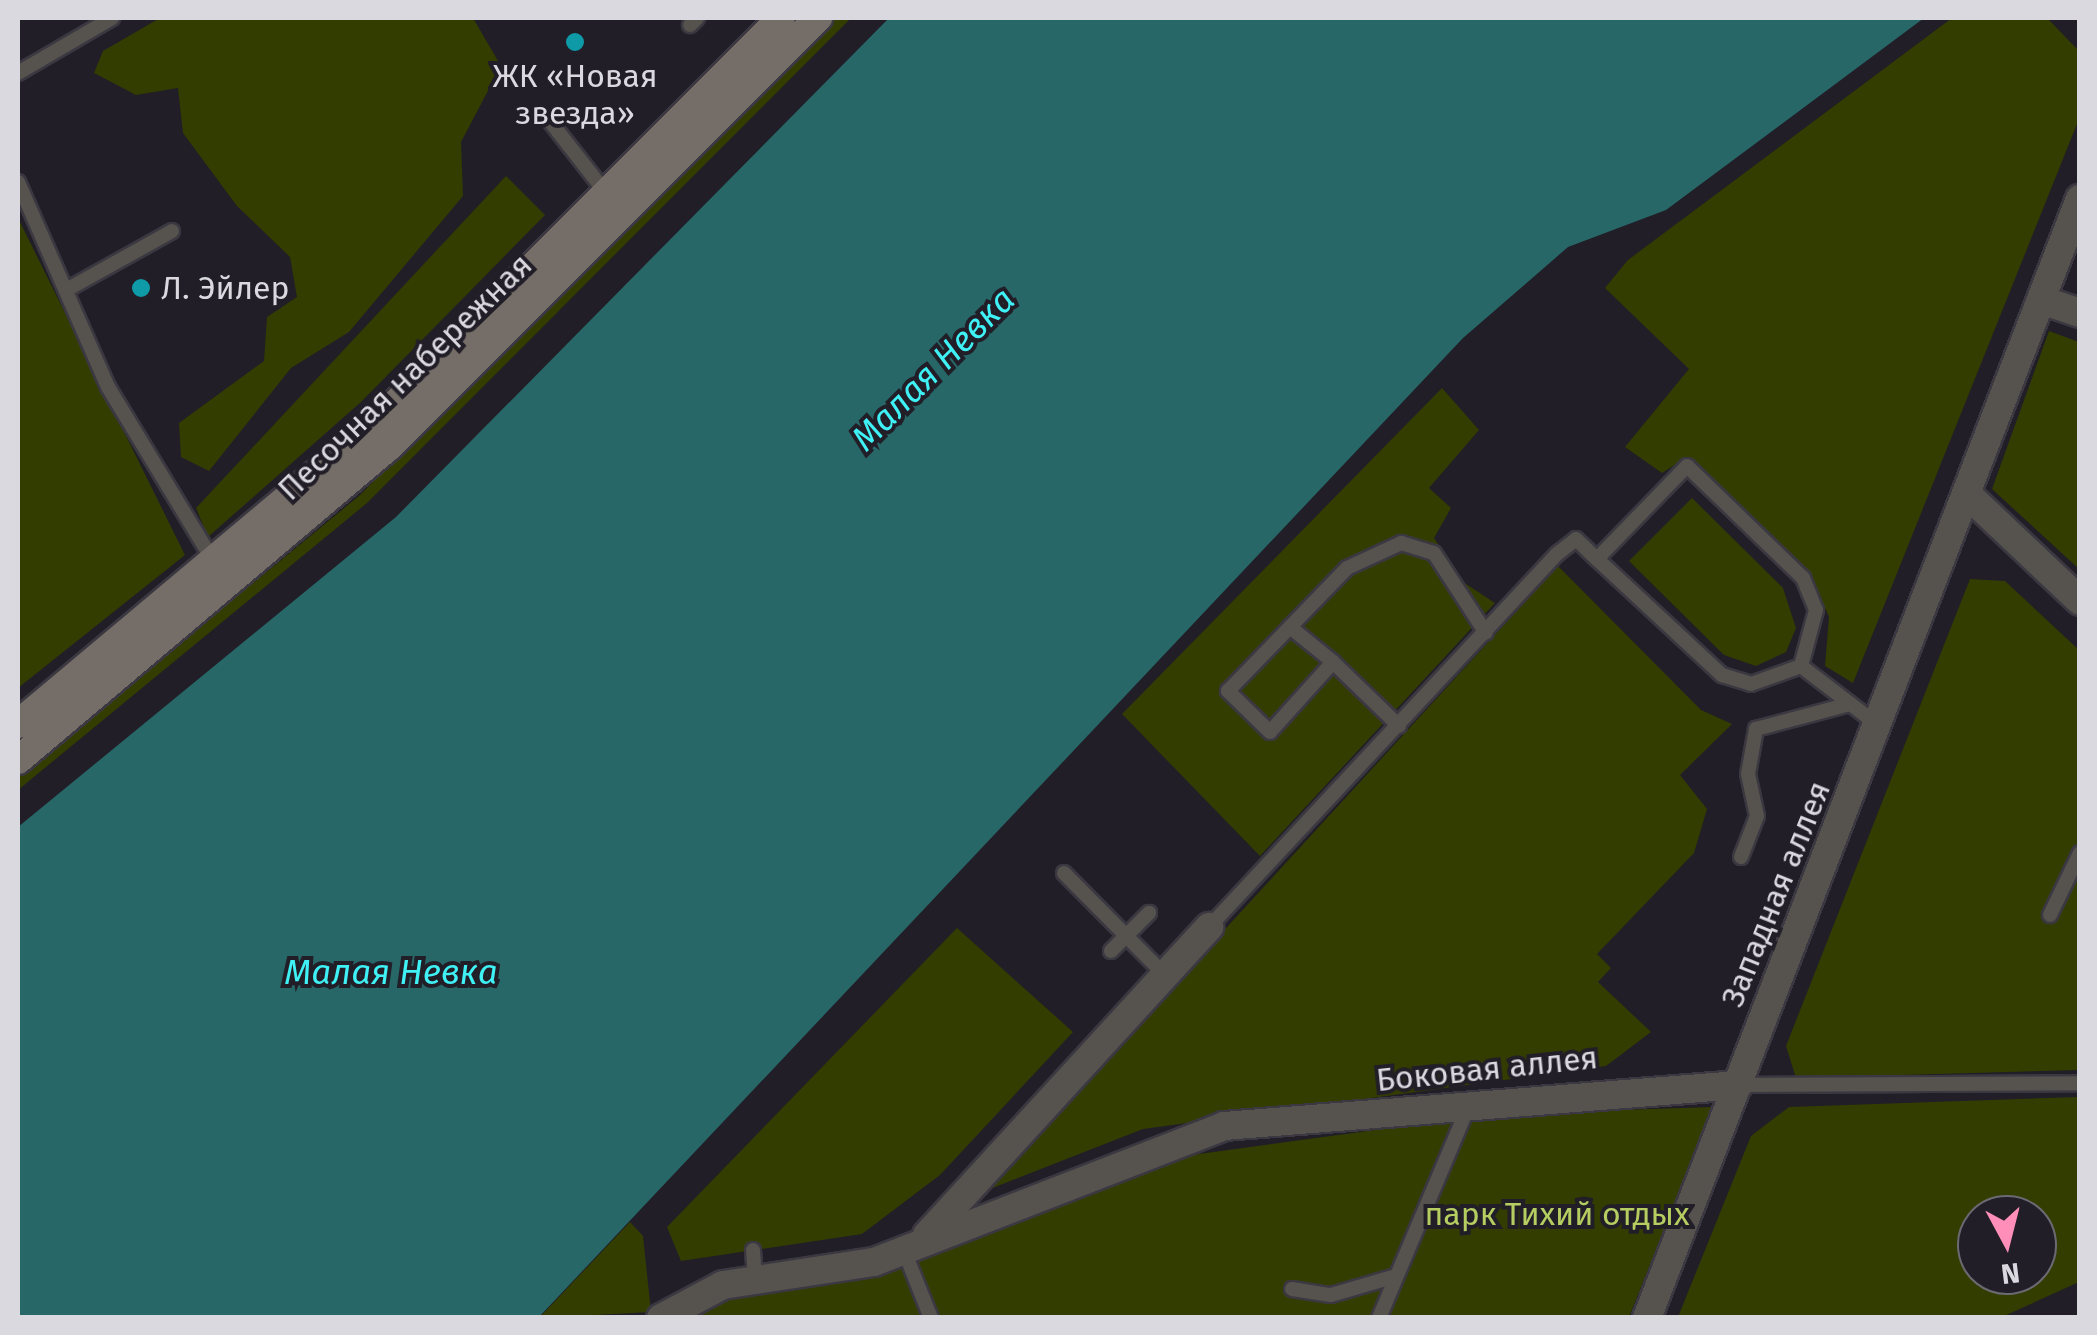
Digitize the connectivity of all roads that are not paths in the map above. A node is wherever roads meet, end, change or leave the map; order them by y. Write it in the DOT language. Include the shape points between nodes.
graph roads {
  1 [pos="112,18"];
  2 [pos="780,18"];
  3 [pos="818,18"];
  4 [pos="18,74"];
  5 [pos="549,120"];
  6 [pos="18,182"];
  7 [pos="606,193"];
  8 [pos="2080,199"];
  9 [pos="172,231"];
  10 [pos="68,290"];
  11 [pos="2041,300"];
  12 [pos="2080,313"];
  13 [pos="1968,495"];
  14 [pos="1597,559"];
  15 [pos="215,565"];
  16 [pos="2080,601"];
  17 [pos="1290,627"];
  18 [pos="1486,633"];
  19 [pos="1333,662"];
  20 [pos="1801,666"];
  21 [pos="1850,704"];
  22 [pos="18,724"];
  23 [pos="1399,726"];
  24 [pos="1880,726"];
  25 [pos="18,760"];
  26 [pos="2080,854"];
  27 [pos="1741,857"];
  28 [pos="1064,873"];
  29 [pos="1149,913"];
  30 [pos="2050,916"];
  31 [pos="1208,928"];
  32 [pos="1127,936"];
  33 [pos="1111,951"];
  34 [pos="1165,975"];
  35 [pos="2080,1082"];
  36 [pos="1738,1086"];
  37 [pos="1470,1102"];
  38 [pos="913,1244"];
  39 [pos="1392,1277"];
  40 [pos="1292,1290"];
  41 [pos="661,1318"];
  42 [pos="930,1318"];
  43 [pos="1379,1318"];
  44 [pos="1646,1318"];
  1 -- 4 [label="lane"];
  2 -- 7 [label="main road, Песочная набережная"];
  3 -- 25 [label="main road, Песочная набережная" via="390,447"];
  5 -- 7 [label="lane"];
  6 -- 10 [label="lane"];
  7 -- 15 [label="main road, Песочная набережная" via="370,429"];
  8 -- 11 [label="street, Западная аллея"];
  9 -- 10 [label="lane"];
  10 -- 15 [label="lane" via="108,386"];
  11 -- 12 [label="street"];
  11 -- 13 [label="street, Западная аллея"];
  13 -- 16 [label="street"];
  13 -- 24 [label="street, Западная аллея"];
  14 -- 18 [label="lane" via="1576,540"];
  14 -- 20 [label="lane" via="1722,675 1751,684"];
  14 -- 20 [label="lane" via="1687,466 1803,578 1816,610"];
  15 -- 22 [label="main road, Песочная набережная"];
  17 -- 18 [label="lane" via="1346,568 1400,543 1434,552"];
  17 -- 19 [label="lane"];
  17 -- 19 [label="lane" via="1228,691 1270,732"];
  18 -- 23 [label="lane"];
  19 -- 23 [label="lane"];
  20 -- 21 [label="lane"];
  21 -- 24 [label="lane"];
  21 -- 27 [label="lane" via="1756,729 1748,774 1757,816"];
  23 -- 31 [label="lane"];
  24 -- 36 [label="street, Западная аллея"];
  26 -- 30 [label="lane"];
  28 -- 32 [label="lane"];
  29 -- 32 [label="lane"];
  31 -- 34 [label="street"];
  32 -- 33 [label="lane"];
  32 -- 34 [label="lane"];
  34 -- 38 [label="street"];
  35 -- 36 [label="lane, Боковая аллея"];
  36 -- 37 [label="street, Боковая аллея"];
  36 -- 44 [label="street, Западная аллея"];
  37 -- 38 [label="street, Боковая аллея" via="1224,1126"];
  37 -- 39 [label="lane"];
  38 -- 41 [label="street, Боковая аллея" via="845,1269 754,1264"];
  38 -- 42 [label="lane"];
  39 -- 40 [label="lane" via="1331,1295"];
  39 -- 43 [label="lane"];
}
